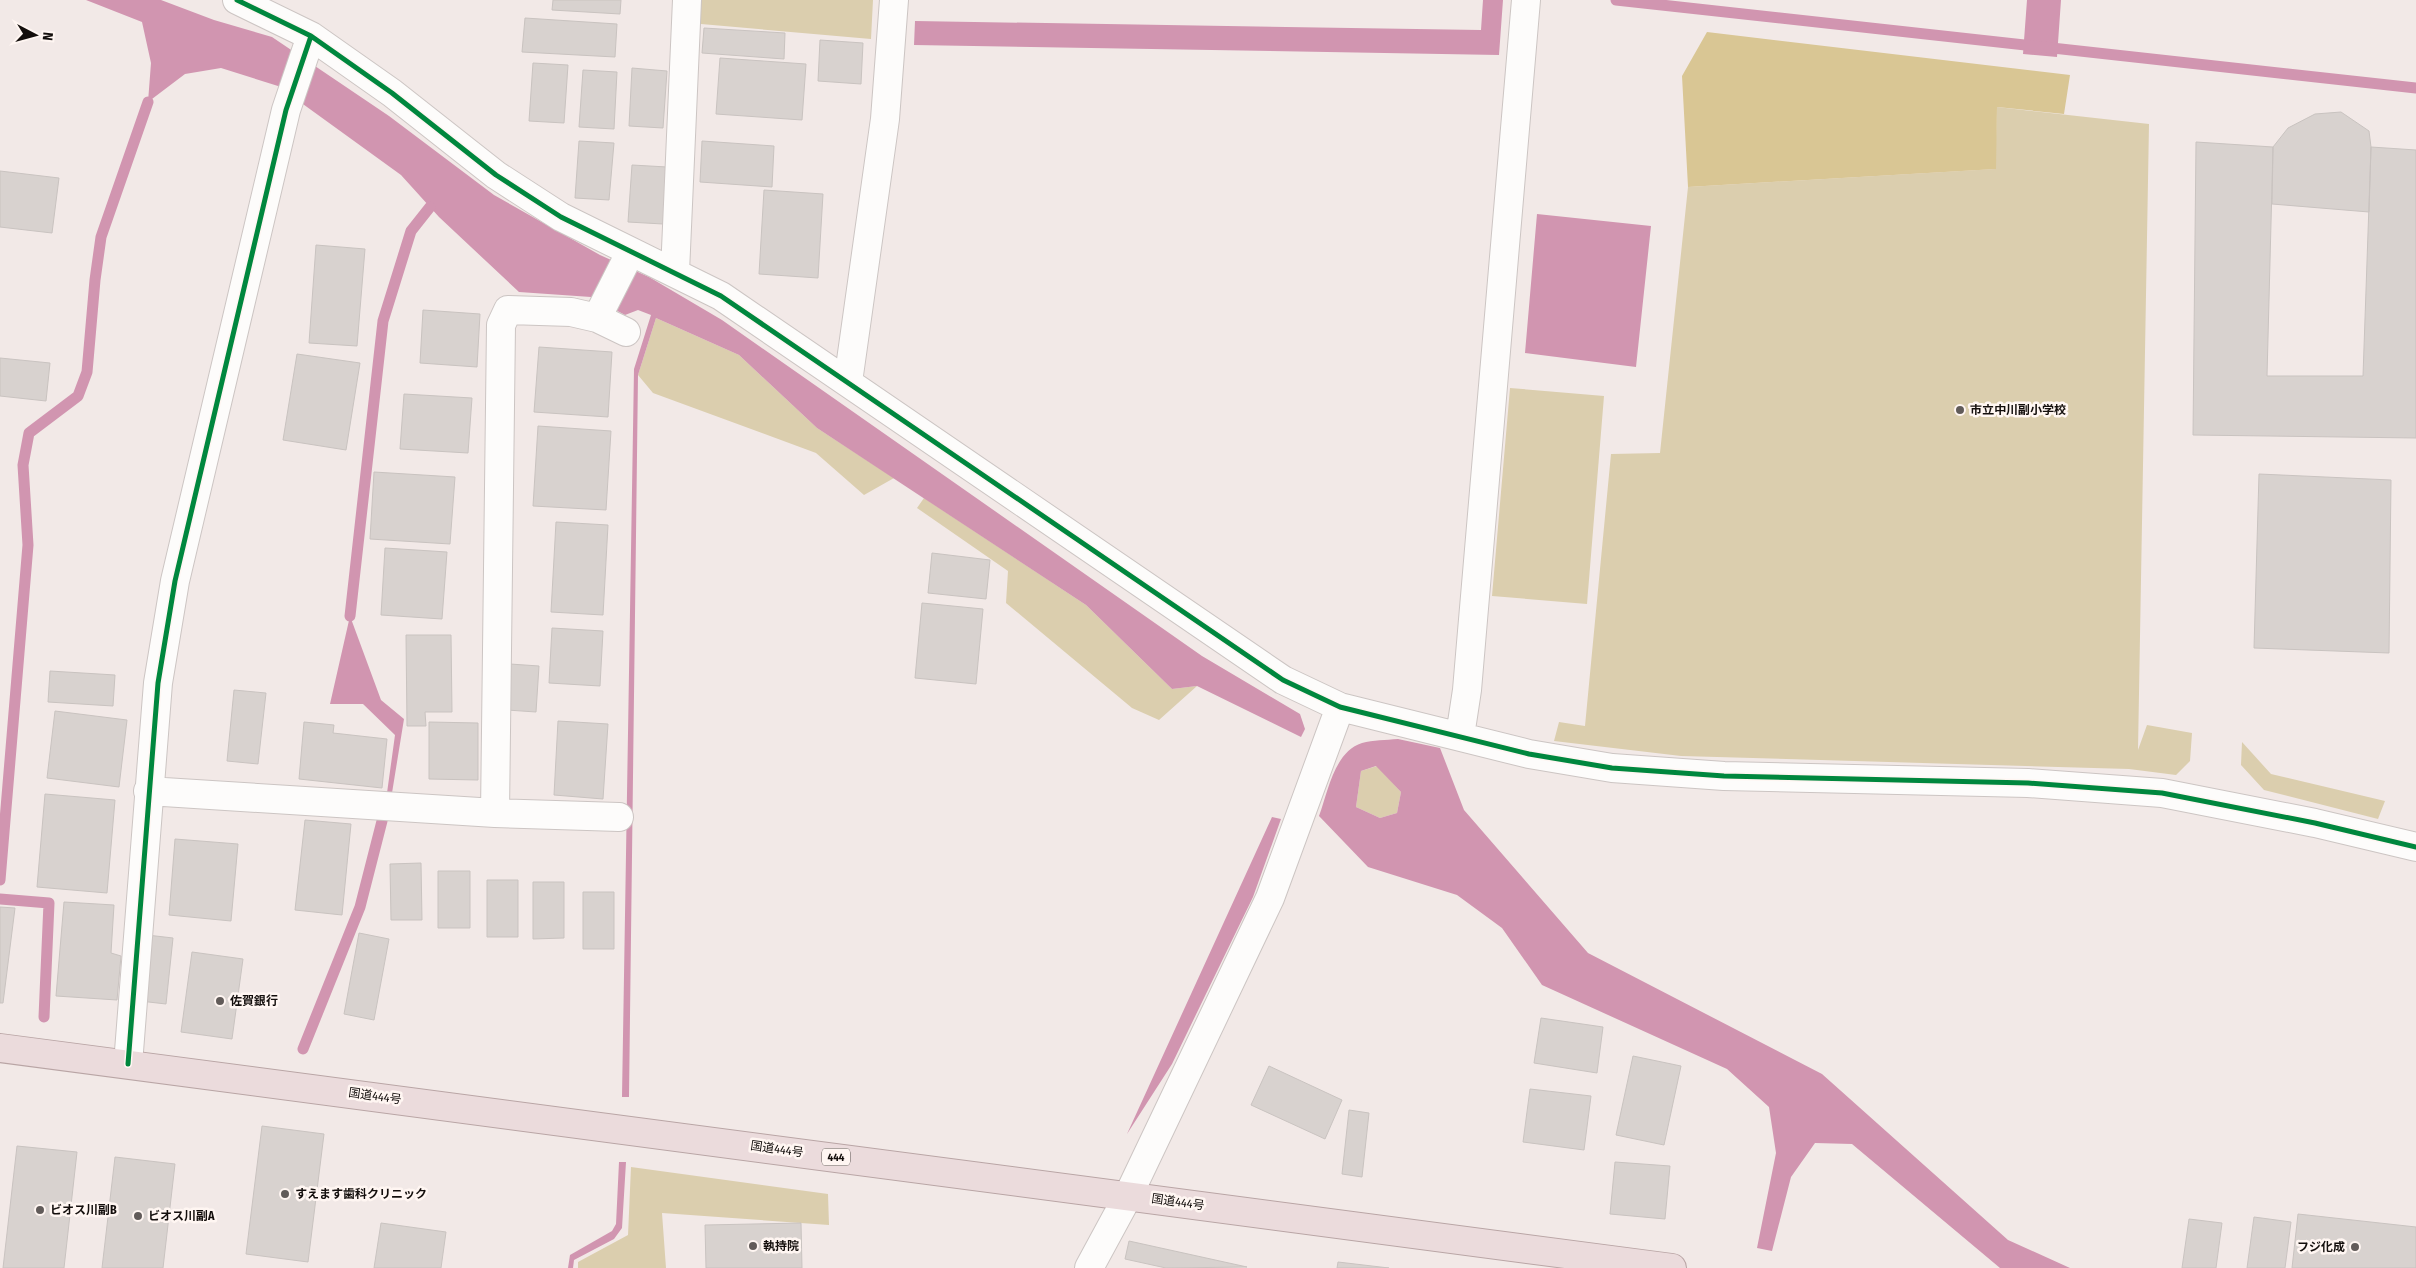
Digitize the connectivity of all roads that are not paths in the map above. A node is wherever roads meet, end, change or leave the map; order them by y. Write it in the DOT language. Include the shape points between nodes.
graph roads {
  1 [pos="237,0"];
  2 [pos="687,0"];
  3 [pos="894,0"];
  4 [pos="1526,0"];
  5 [pos="311,36"];
  6 [pos="630,253"];
  7 [pos="675,272"];
  8 [pos="597,318"];
  9 [pos="626,332"];
  10 [pos="848,382"];
  11 [pos="1340,707"];
  12 [pos="1460,736"];
  13 [pos="148,791"];
  14 [pos="495,813"];
  15 [pos="619,817"];
  16 [pos="2416,847"];
  17 [pos="0,1048"];
  18 [pos="128,1064"];
  19 [pos="1128,1196"];
  20 [pos="1089,1268"];
  21 [pos="1672,1268"];
  1 -- 5 [label="street"];
  2 -- 7 [label="street"];
  3 -- 10 [label="street" via="885,119"];
  4 -- 12 [label="street" via="1468,690"];
  5 -- 6 [label="street" via="392,93 496,175 561,217"];
  5 -- 13 [label="street" via="286,110 175,581 158,683"];
  6 -- 7 [label="street"];
  6 -- 8 [label="street"];
  7 -- 10 [label="street" via="721,296"];
  8 -- 9 [label="street"];
  8 -- 14 [label="street" via="571,312 508,310 501,325"];
  10 -- 11 [label="street" via="1283,680"];
  11 -- 12 [label="street"];
  11 -- 19 [label="street" via="1270,898"];
  12 -- 16 [label="street" via="1529,754 1612,768 1724,776 2028,783 2162,793 2207,790"];
  13 -- 14 [label="street"];
  13 -- 18 [label="street"];
  14 -- 15 [label="street"];
  17 -- 18 [label="highway, 国道444号 / 444"];
  18 -- 19 [label="highway, 国道444号 / 444"];
  19 -- 20 [label="street"];
  19 -- 21 [label="highway, 国道444号 / 444"];
}
